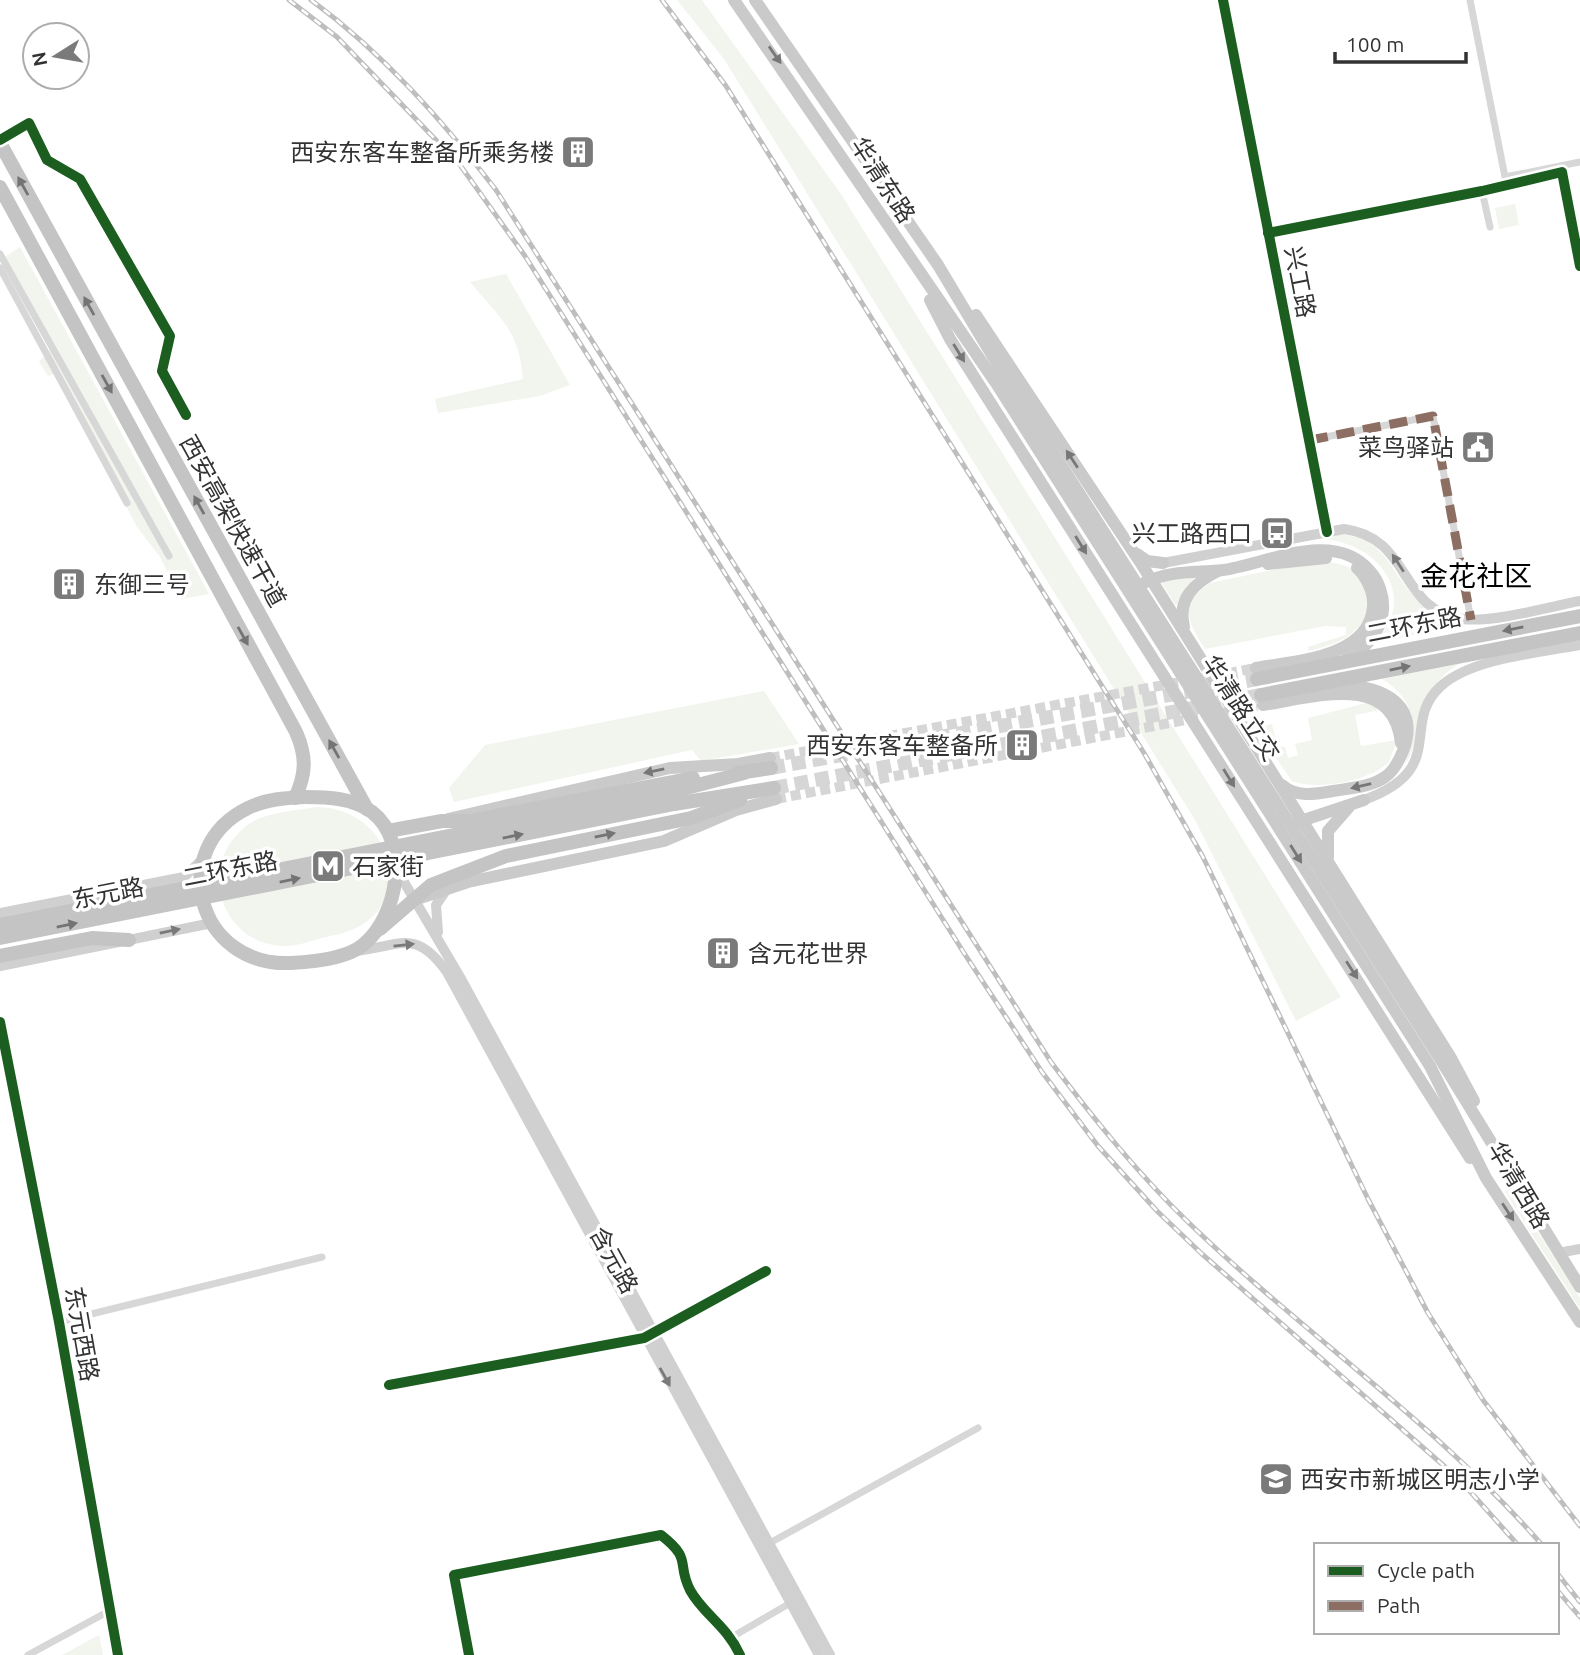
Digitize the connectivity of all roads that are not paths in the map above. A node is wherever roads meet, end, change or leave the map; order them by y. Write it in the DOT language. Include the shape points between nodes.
graph roads {
  1 [pos="734,0"];
  2 [pos="755,0"];
  3 [pos="1223,0"];
  4 [pos="1470,0"];
  5 [pos="0,142"];
  6 [pos="1580,162"];
  7 [pos="0,187"];
  8 [pos="1482,191"];
  9 [pos="1490,227"];
  10 [pos="1268,233"];
  11 [pos="903,250"];
  12 [pos="0,254"];
  13 [pos="937,265"];
  14 [pos="1580,266"];
  15 [pos="0,268"];
  16 [pos="1000,380"];
  17 [pos="186,415"];
  18 [pos="1310,440"];
  19 [pos="127,503"];
  20 [pos="1327,532"];
  21 [pos="1126,542"];
  22 [pos="169,556"];
  23 [pos="1159,562"];
  24 [pos="1142,565"];
  25 [pos="1250,565"];
  26 [pos="1222,570"];
  27 [pos="1167,576"];
  28 [pos="1150,579"];
  29 [pos="1106,584"];
  30 [pos="1115,598"];
  31 [pos="1580,601"];
  32 [pos="1580,616"];
  33 [pos="1471,620"];
  34 [pos="1580,632"];
  35 [pos="1580,645"];
  36 [pos="1193,646"];
  37 [pos="1201,660"];
  38 [pos="1329,665"];
  39 [pos="1256,673"];
  40 [pos="1166,679"];
  41 [pos="1295,688"];
  42 [pos="1262,700"];
  43 [pos="1240,722"];
  44 [pos="1206,741"];
  45 [pos="1398,760"];
  46 [pos="771,763"];
  47 [pos="744,773"];
  48 [pos="1274,776"];
  49 [pos="775,793"];
  50 [pos="295,798"];
  51 [pos="672,798"];
  52 [pos="1364,800"];
  53 [pos="367,809"];
  54 [pos="1301,819"];
  55 [pos="442,821"];
  56 [pos="388,831"];
  57 [pos="1269,839"];
  58 [pos="206,855"];
  59 [pos="479,864"];
  60 [pos="396,868"];
  61 [pos="1333,870"];
  62 [pos="446,890"];
  63 [pos="107,894"];
  64 [pos="413,900"];
  65 [pos="0,913"];
  66 [pos="0,919"];
  67 [pos="212,923"];
  68 [pos="0,925"];
  69 [pos="0,938"];
  70 [pos="369,939"];
  71 [pos="129,940"];
  72 [pos="443,948"];
  73 [pos="348,952"];
  74 [pos="2,959"];
  75 [pos="0,1022"];
  76 [pos="1436,1064"];
  77 [pos="1503,1165"];
  78 [pos="1486,1178"];
  79 [pos="1580,1249"];
  80 [pos="1558,1253"];
  81 [pos="322,1257"];
  82 [pos="766,1271"];
  83 [pos="1580,1287"];
  84 [pos="60,1322"];
  85 [pos="1580,1322"];
  86 [pos="650,1336"];
  87 [pos="389,1385"];
  88 [pos="978,1428"];
  89 [pos="768,1544"];
  90 [pos="795,1601"];
  91 [pos="109,1611"];
  92 [pos="732,1637"];
  93 [pos="28,1655"];
  94 [pos="118,1655"];
  95 [pos="469,1655"];
  96 [pos="740,1655"];
  97 [pos="819,1655"];
  98 [pos="830,1655"];
  1 -- 11 [label="main road, 华清东路, one-way"];
  2 -- 13 [label="main road, 华清东路"];
  3 -- 10 [label="main road, 兴工路"];
  4 -- 6 [label="street" via="1505,177"];
  5 -- 17 [label="street" via="29,123 47,160 80,179 170,336 162,371"];
  53 -- 5 [label="highway, 西安高架快速干道, one-way"];
  7 -- 50 [label="highway, 西安高架快速干道, one-way" via="296,732 305,766"];
  8 -- 9 [label="street"];
  8 -- 10 [label="street"];
  8 -- 14 [label="street" via="1562,172"];
  10 -- 18 [label="main road, 兴工路"];
  11 -- 16 [label="main road, 华清东路"];
  11 -- 29 [label="main road, one-way" via="950,339"];
  12 -- 22 [label="street"];
  13 -- 16 [label="main road, 华清东路"];
  21 -- 13 [label="main road, one-way" via="992,337"];
  15 -- 19 [label="street"];
  16 -- 76 [label="main road, 华清路立交"];
  18 -- 20 [label="main road, 兴工路"];
  18 -- 33 [label="street" via="1433,416"];
  20 -- 23 [label="main road" via="1187,561"];
  33 -- 20 [label="main road, one-way" via="1449,617 1426,604 1396,558 1376,540 1352,530"];
  21 -- 23 [label="main road" via="1139,556"];
  21 -- 24 [label="main road"];
  23 -- 24 [label="main road"];
  23 -- 27 [label="main road" via="1155,571"];
  24 -- 28 [label="main road"];
  24 -- 29 [label="main road"];
  25 -- 26 [label="main road"];
  25 -- 38 [label="main road" via="1285,554 1328,551 1354,558 1373,574 1382,598 1381,621 1360,651"];
  25 -- 39 [label="main road" via="1329,558 1343,561 1361,571 1373,604 1363,632 1343,647"];
  26 -- 27 [label="main road"];
  26 -- 36 [label="main road" via="1198,584 1183,603 1182,621"];
  27 -- 28 [label="main road"];
  28 -- 30 [label="main road"];
  28 -- 36 [label="main road"];
  29 -- 30 [label="main road"];
  30 -- 40 [label="main road"];
  31 -- 33 [label="main road"];
  32 -- 38 [label="highway, 二环东路, one-way"];
  41 -- 34 [label="highway, 二环东路, one-way"];
  35 -- 52 [label="main road" via="1473,668 1445,683 1429,704 1419,753 1409,774"];
  36 -- 37 [label="main road"];
  37 -- 40 [label="main road" via="1202,671 1181,683"];
  37 -- 43 [label="main road"];
  38 -- 39 [label="highway, 二环东路"];
  40 -- 44 [label="main road"];
  41 -- 42 [label="highway, 二环东路"];
  41 -- 45 [label="main road" via="1356,685 1386,695 1399,706 1406,721 1406,740"];
  42 -- 45 [label="main road" via="1349,694 1373,698 1388,708 1397,722"];
  43 -- 44 [label="main road" via="1229,716 1208,727"];
  43 -- 48 [label="main road"];
  44 -- 57 [label="main road, one-way"];
  45 -- 48 [label="main road, one-way" via="1379,780 1321,793 1293,792"];
  46 -- 47 [label="highway"];
  46 -- 55 [label="main road, one-way" via="670,768"];
  47 -- 51 [label="highway"];
  47 -- 55 [label="highway" via="669,781 470,821"];
  48 -- 54 [label="main road"];
  49 -- 51 [label="highway"];
  59 -- 49 [label="highway, one-way" via="691,818"];
  49 -- 62 [label="main road" via="673,838"];
  50 -- 53 [label="highway" via="335,798"];
  50 -- 58 [label="highway" via="242,811 226,824"];
  51 -- 68 [label="highway, 二环东路"];
  69 -- 51 [label="highway, 二环东路, one-way"];
  52 -- 54 [label="main road"];
  52 -- 61 [label="main road" via="1338,816 1328,831 1326,850"];
  53 -- 56 [label="highway"];
  54 -- 57 [label="main road"];
  54 -- 61 [label="main road"];
  55 -- 56 [label="highway"];
  56 -- 60 [label="highway"];
  57 -- 78 [label="main road, one-way" via="1463,1149"];
  58 -- 63 [label="main road, 东元路" via="184,877"];
  58 -- 67 [label="highway" via="201,892"];
  59 -- 62 [label="main road"];
  59 -- 64 [label="highway" via="431,885"];
  60 -- 64 [label="main road, 含元路"];
  60 -- 70 [label="highway" via="391,899"];
  61 -- 77 [label="main road" via="1451,1058 1491,1131"];
  62 -- 64 [label="main road"];
  62 -- 72 [label="main road" via="435,910"];
  63 -- 65 [label="main road, 东元路"];
  63 -- 66 [label="highway"];
  64 -- 70 [label="highway"];
  64 -- 72 [label="main road, 含元路"];
  71 -- 67 [label="main road, 东元路, one-way"];
  67 -- 73 [label="highway" via="233,947 264,962 296,962"];
  70 -- 73 [label="highway"];
  71 -- 74 [label="highway" via="92,938"];
  72 -- 86 [label="main road, 含元路"];
  73 -- 86 [label="main road, 含元路, one-way" via="410,943 433,952"];
  75 -- 84 [label="main road, 东元西路"];
  76 -- 77 [label="main road, 华清西路"];
  76 -- 78 [label="main road, 华清西路"];
  77 -- 80 [label="main road, 华清西路"];
  78 -- 85 [label="main road, 华清西路, one-way"];
  79 -- 80 [label="main road"];
  80 -- 83 [label="main road, 华清西路"];
  81 -- 84 [label="street"];
  82 -- 86 [label="street"];
  84 -- 91 [label="main road, 东元西路"];
  86 -- 87 [label="street"];
  86 -- 89 [label="main road, 含元路"];
  86 -- 90 [label="main road, 含元路, one-way"];
  88 -- 89 [label="street"];
  89 -- 90 [label="main road, 含元路"];
  90 -- 92 [label="street"];
  90 -- 97 [label="main road, 含元路"];
  90 -- 98 [label="main road, 含元路"];
  91 -- 93 [label="street"];
  91 -- 94 [label="main road, 东元西路"];
  92 -- 95 [label="street" via="690,1590 680,1549 661,1535 454,1575"];
  92 -- 96 [label="street"];
}
